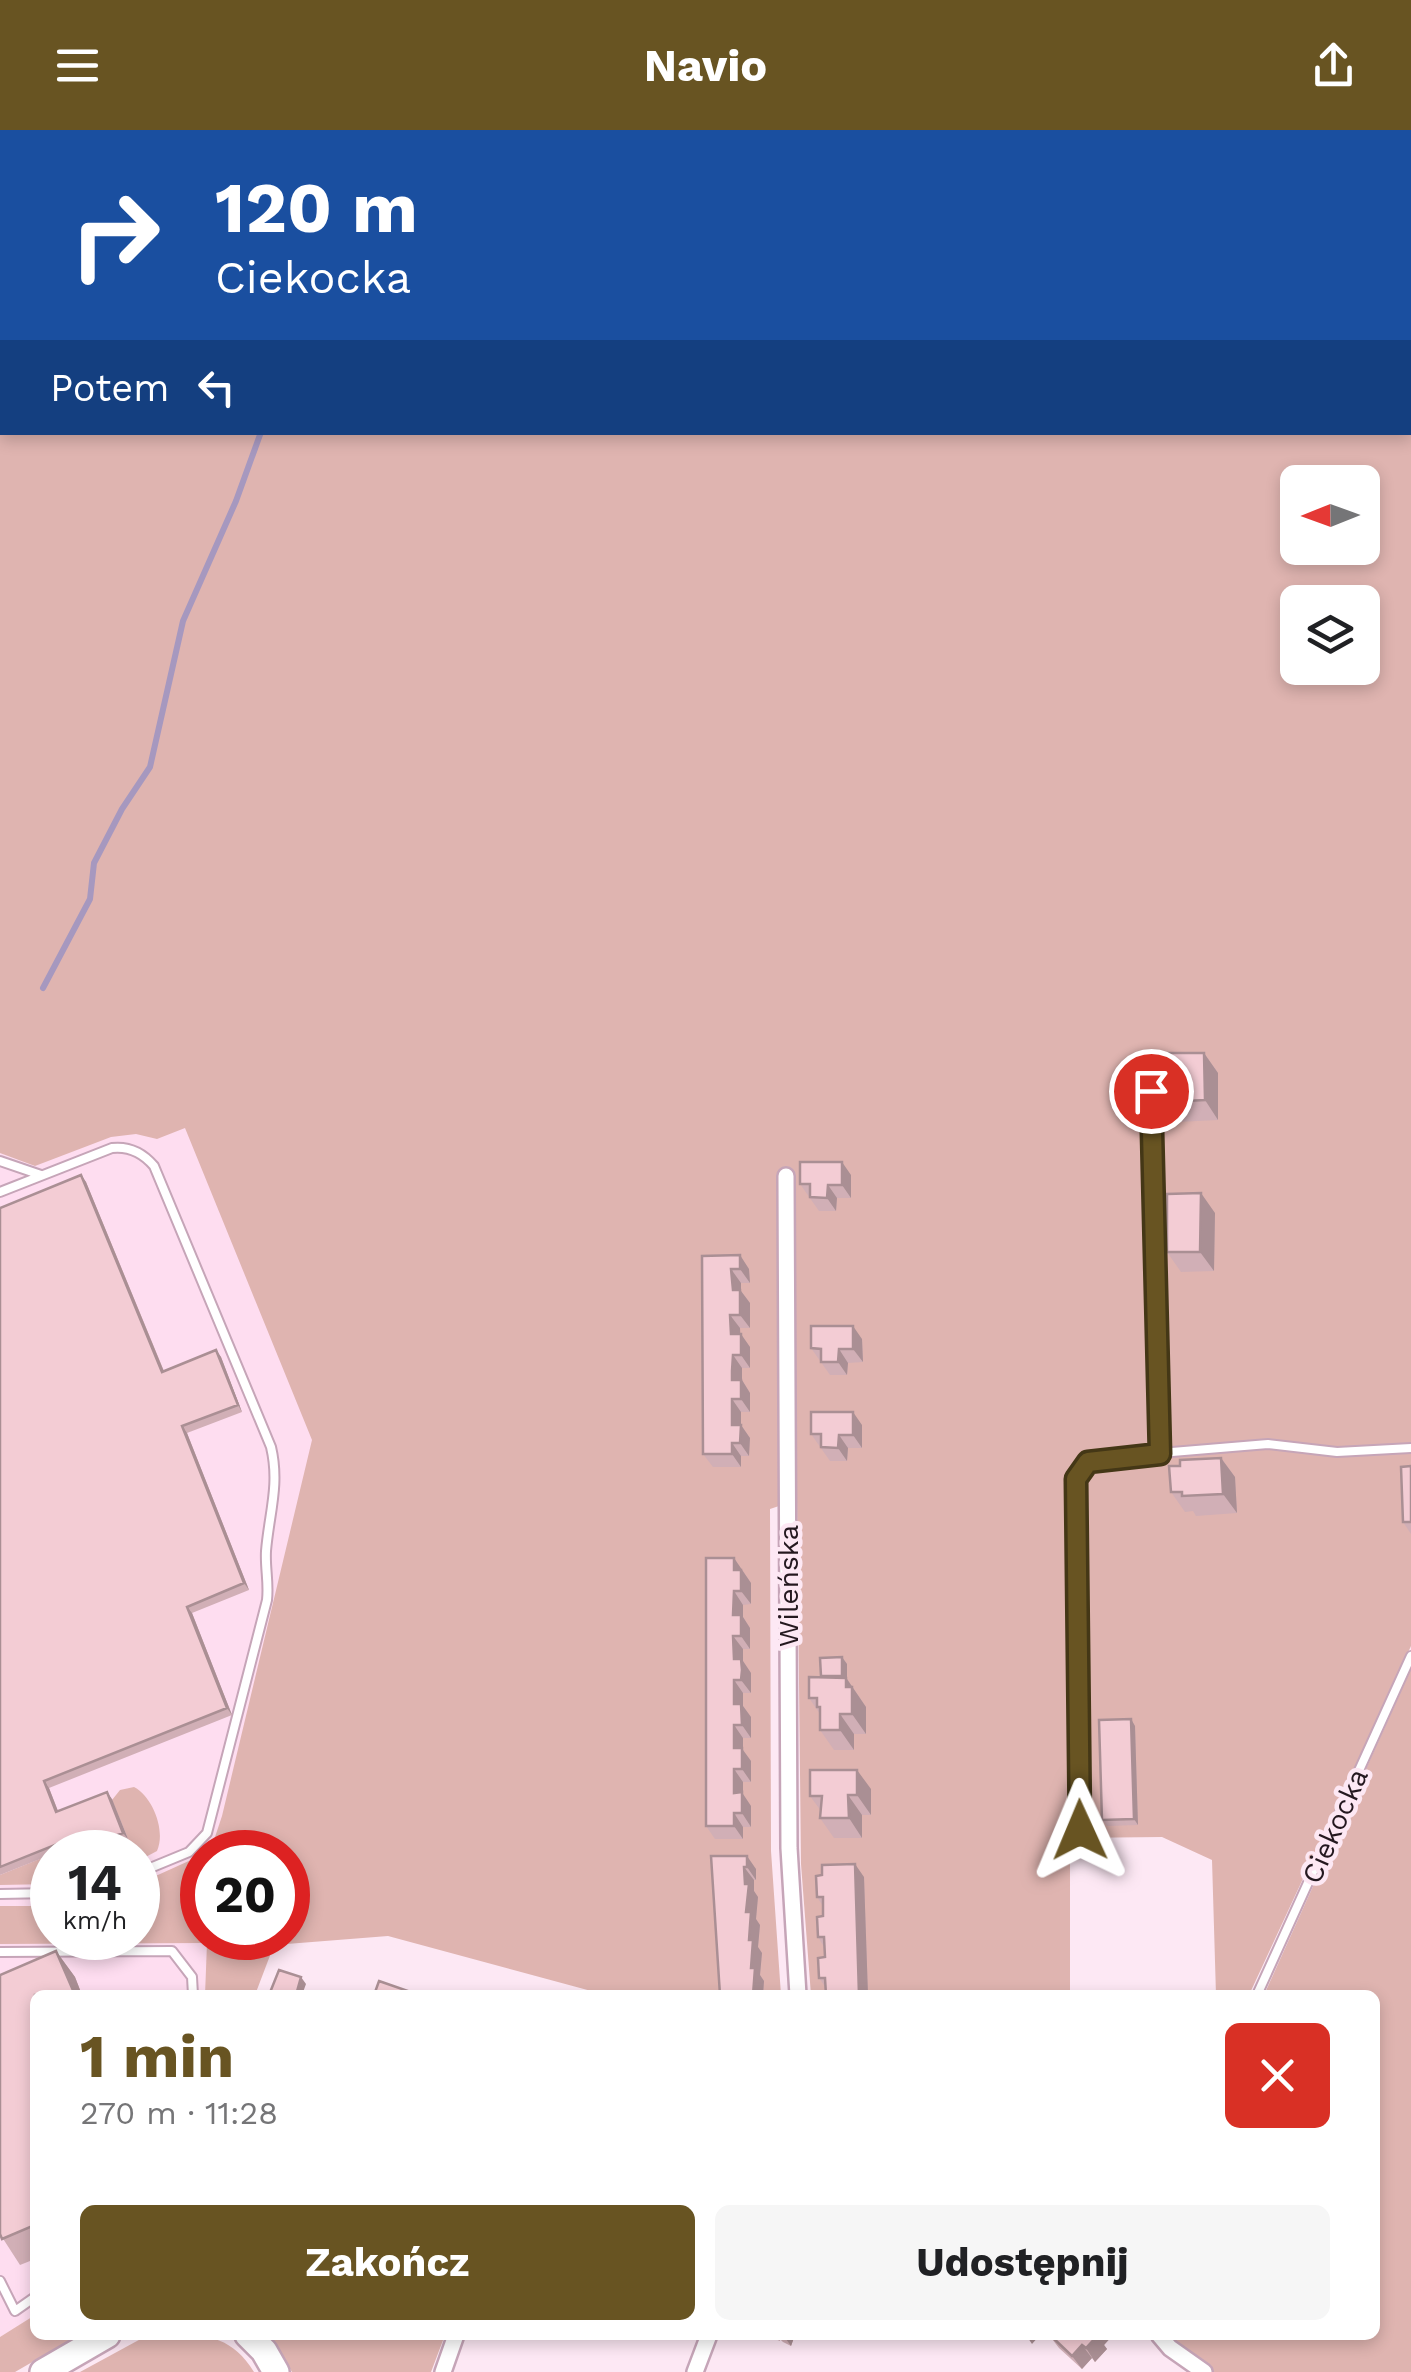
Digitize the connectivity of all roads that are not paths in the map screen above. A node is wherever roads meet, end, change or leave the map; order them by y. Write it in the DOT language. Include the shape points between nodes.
graph roads {
  1 [pos="1151,1091"];
  2 [pos="0,1160"];
  3 [pos="41,1175"];
  4 [pos="786,1176"];
  5 [pos="0,1192"];
  6 [pos="1411,1448"];
  7 [pos="1160,1454"];
  8 [pos="1411,1656"];
  9 [pos="1080,1830"];
  10 [pos="160,1864"];
  11 [pos="0,1894"];
  12 [pos="30,1896"];
  13 [pos="0,1952"];
  14 [pos="193,1990"];
  15 [pos="798,1990"];
  16 [pos="1259,1990"];
  17 [pos="0,2281"];
  18 [pos="30,2301"];
  19 [pos="98,2340"];
  20 [pos="253,2340"];
  21 [pos="454,2340"];
  22 [pos="706,2340"];
  23 [pos="1163,2340"];
  24 [pos="42,2372"];
  25 [pos="276,2372"];
  26 [pos="443,2372"];
  27 [pos="695,2372"];
  28 [pos="1204,2372"];
  1 -- 7 [label="lane"];
  2 -- 3 [label="lane"];
  3 -- 5 [label="lane"];
  3 -- 10 [label="lane" via="122,1146 154,1166 276,1468 267,1600 206,1833 190,1852"];
  4 -- 15 [label="street, Wileńska" via="789,1848"];
  6 -- 7 [label="lane" via="1337,1452 1268,1444"];
  7 -- 9 [label="lane" via="1088,1462 1076,1479"];
  8 -- 16 [label="lane, Ciekocka"];
  11 -- 12 [label="lane"];
  13 -- 14 [label="lane" via="172,1952 192,1977"];
  17 -- 18 [label="lane" via="15,2311"];
  19 -- 24 [label="main road"];
  20 -- 25 [label="main road"];
  21 -- 26 [label="street"];
  22 -- 27 [label="street"];
  23 -- 28 [label="street"];
}
